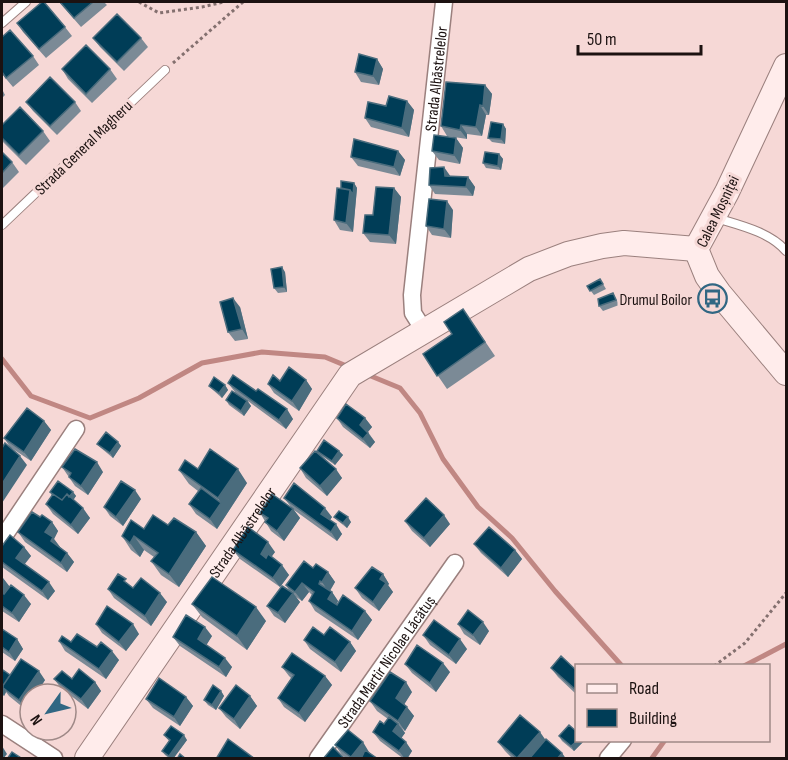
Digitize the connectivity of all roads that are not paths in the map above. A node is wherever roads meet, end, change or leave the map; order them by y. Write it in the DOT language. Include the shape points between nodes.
graph roads {
  1 [pos="26,2"];
  2 [pos="444,2"];
  3 [pos="2,22"];
  4 [pos="786,66"];
  5 [pos="165,70"];
  6 [pos="712,217"];
  7 [pos="2,225"];
  8 [pos="784,244"];
  9 [pos="696,249"];
  10 [pos="424,332"];
  11 [pos="786,373"];
  12 [pos="76,429"];
  13 [pos="2,539"];
  14 [pos="454,562"];
  15 [pos="2,724"];
  16 [pos="622,742"];
  17 [pos="54,759"];
  18 [pos="87,759"];
  19 [pos="318,759"];
  20 [pos="608,759"];
  1 -- 3 [label="lane"];
  2 -- 10 [label="street, Strada Albăstrelelor" via="412,295 413,313"];
  4 -- 6 [label="street, Calea Moșniței"];
  5 -- 7 [label="lane, Strada General Magheru"];
  6 -- 8 [label="lane"];
  6 -- 9 [label="street, Calea Moșniței"];
  9 -- 10 [label="street, Strada Albăstrelelor" via="624,243 568,254 529,269"];
  9 -- 11 [label="street, Calea Moșniței" via="719,293"];
  10 -- 18 [label="street, Strada Albăstrelelor" via="350,375"];
  12 -- 13 [label="street"];
  14 -- 19 [label="street, Strada Martir Nicolae Lăcătuș"];
  15 -- 17 [label="street"];
  16 -- 20 [label="street"];
}
